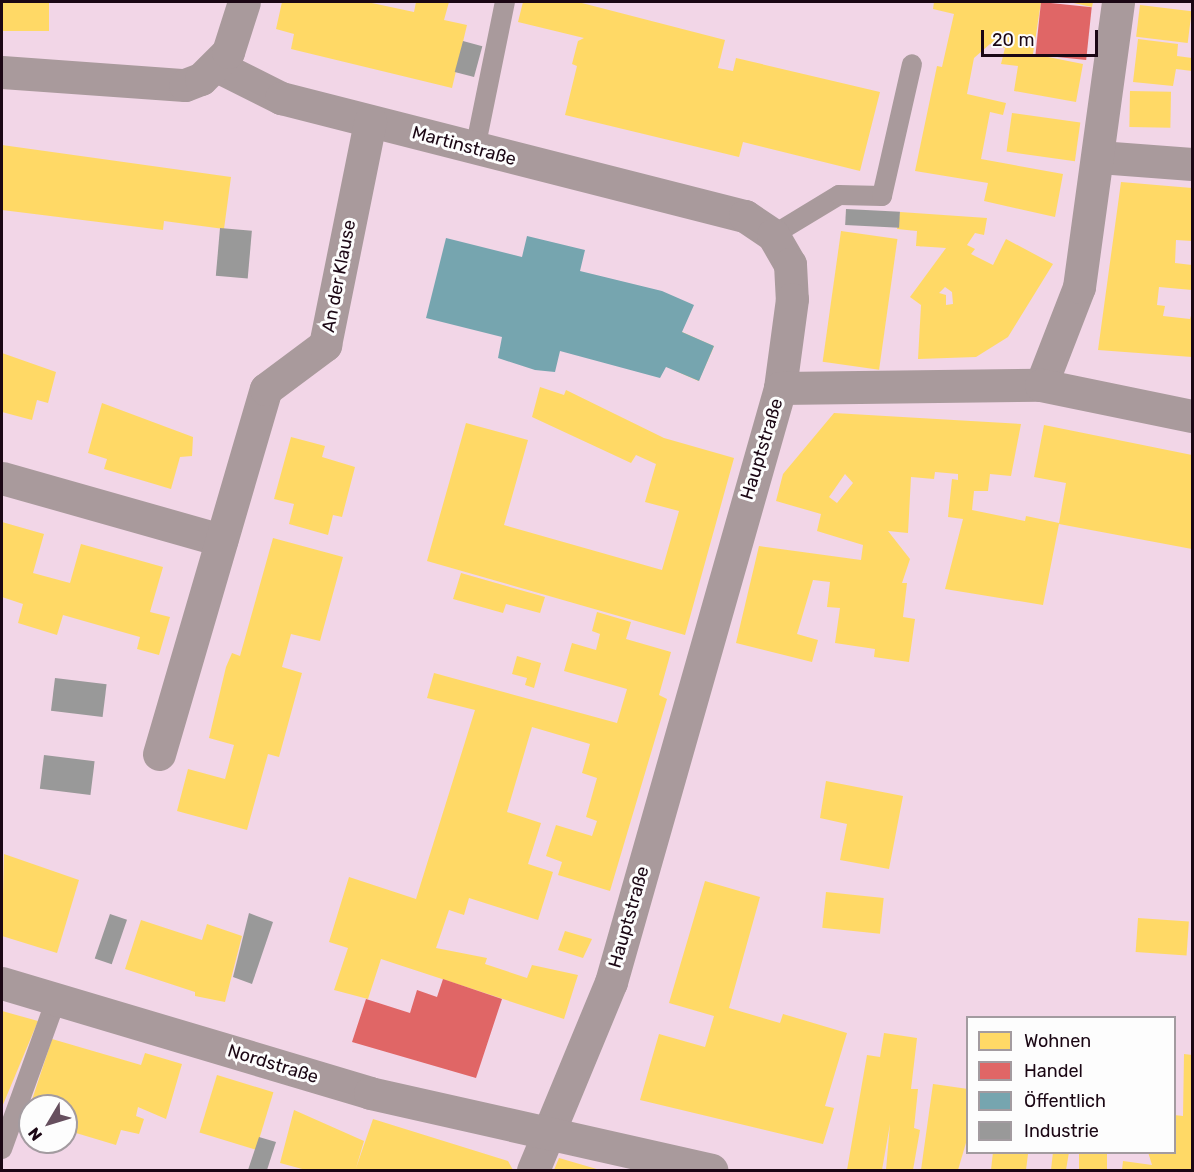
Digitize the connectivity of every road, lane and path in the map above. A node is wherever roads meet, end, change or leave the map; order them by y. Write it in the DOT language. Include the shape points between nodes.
graph roads {
  1 [pos="244,2"];
  2 [pos="505,2"];
  3 [pos="1118,2"];
  4 [pos="912,64"];
  5 [pos="217,66"];
  6 [pos="2,72"];
  7 [pos="370,121"];
  8 [pos="476,149"];
  9 [pos="1099,157"];
  10 [pos="1192,164"];
  11 [pos="773,235"];
  12 [pos="1041,386"];
  13 [pos="780,388"];
  14 [pos="1192,416"];
  15 [pos="2,478"];
  16 [pos="221,540"];
  17 [pos="159,754"];
  18 [pos="2,983"];
  19 [pos="56,1000"];
  20 [pos="548,1134"];
  21 [pos="2,1149"];
  22 [pos="533,1170"];
  23 [pos="711,1170"];
  1 -- 5 [label="street" via="228,52"];
  2 -- 8 [label="lane"];
  3 -- 9 [label="street"];
  4 -- 11 [label="lane" via="882,196 840,195"];
  5 -- 6 [label="street" via="185,85"];
  5 -- 7 [label="street, Martinstraße" via="280,98"];
  7 -- 8 [label="street, Martinstraße"];
  7 -- 16 [label="street, An der Klause" via="325,345 266,389"];
  8 -- 11 [label="street, Martinstraße" via="745,216"];
  9 -- 10 [label="street"];
  9 -- 12 [label="street" via="1078,287"];
  11 -- 13 [label="street" via="792,278"];
  12 -- 13 [label="street, Hauptstraße"];
  12 -- 14 [label="street, Hauptstraße"];
  13 -- 20 [label="street, Hauptstraße" via="611,982"];
  15 -- 16 [label="street"];
  16 -- 17 [label="street, An der Klause"];
  18 -- 19 [label="street, Nordstraße"];
  19 -- 20 [label="street, Nordstraße" via="370,1093"];
  19 -- 21 [label="lane"];
  20 -- 22 [label="street, Hauptstraße"];
  20 -- 23 [label="street, Nordstraße"];
}
